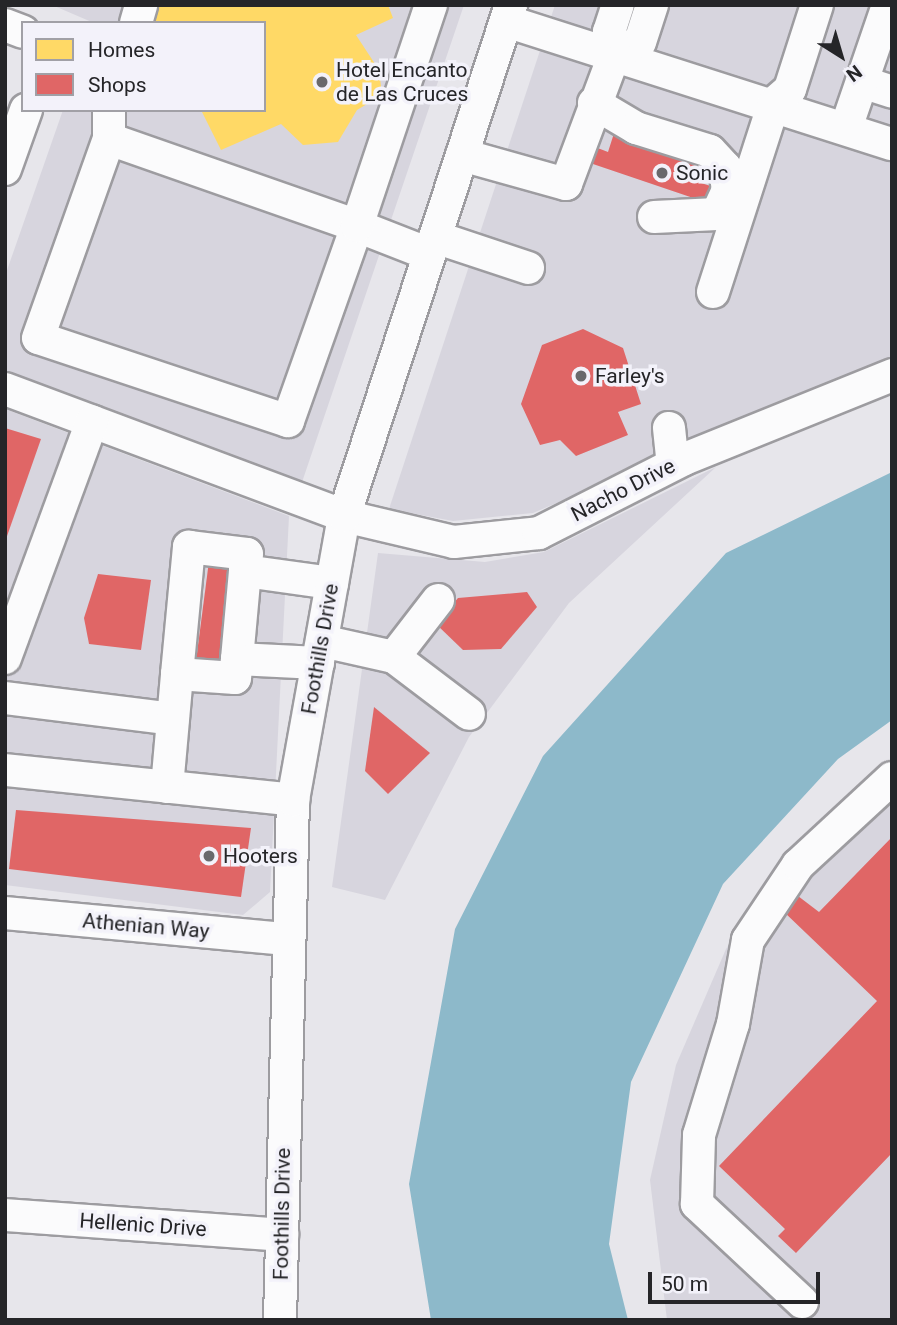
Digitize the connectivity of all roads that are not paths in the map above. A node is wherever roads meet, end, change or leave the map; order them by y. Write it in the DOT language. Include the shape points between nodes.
graph roads {
  1 [pos="431,5"];
  2 [pos="618,5"];
  3 [pos="652,5"];
  4 [pos="817,5"];
  5 [pos="888,5"];
  6 [pos="509,13"];
  7 [pos="615,53"];
  8 [pos="862,82"];
  9 [pos="892,92"];
  10 [pos="594,103"];
  11 [pos="774,103"];
  12 [pos="18,112"];
  13 [pos="109,125"];
  14 [pos="846,128"];
  15 [pos="892,144"];
  16 [pos="462,155"];
  17 [pos="5,169"];
  18 [pos="654,217"];
  19 [pos="357,226"];
  20 [pos="432,246"];
  21 [pos="528,268"];
  22 [pos="713,292"];
  23 [pos="892,375"];
  24 [pos="5,388"];
  25 [pos="92,421"];
  26 [pos="669,428"];
  27 [pos="673,464"];
  28 [pos="344,516"];
  29 [pos="245,571"];
  30 [pos="332,583"];
  31 [pos="438,600"];
  32 [pos="320,652"];
  33 [pos="394,657"];
  34 [pos="5,658"];
  35 [pos="237,659"];
  36 [pos="177,674"];
  37 [pos="5,698"];
  38 [pos="469,714"];
  39 [pos="173,719"];
  40 [pos="5,770"];
  41 [pos="892,778"];
  42 [pos="166,787"];
  43 [pos="293,800"];
  44 [pos="5,913"];
  45 [pos="287,939"];
  46 [pos="5,1215"];
  47 [pos="282,1236"];
  48 [pos="802,1302"];
  49 [pos="280,1320"];
  1 -- 19 [label="street"];
  2 -- 7 [label="street" via="609,32"];
  3 -- 7 [label="street" via="640,41"];
  4 -- 11 [label="street" via="790,89"];
  5 -- 8 [label="street"];
  6 -- 7 [label="street"];
  6 -- 16 [label="street, Foothills Drive"];
  7 -- 10 [label="street"];
  7 -- 11 [label="street"];
  8 -- 9 [label="street"];
  8 -- 14 [label="street"];
  10 -- 16 [label="street" via="566,184"];
  10 -- 18 [label="street" via="636,128 710,151 725,167 728,190 717,214"];
  11 -- 14 [label="street"];
  11 -- 22 [label="street"];
  12 -- 17 [label="street"];
  13 -- 19 [label="street"];
  13 -- 19 [label="street" via="38,338 288,421"];
  14 -- 15 [label="street"];
  16 -- 20 [label="street, Foothills Drive"];
  19 -- 20 [label="street"];
  20 -- 21 [label="street"];
  20 -- 28 [label="street, Foothills Drive"];
  23 -- 27 [label="street, Nacho Drive"];
  24 -- 25 [label="street, Nacho Drive"];
  25 -- 28 [label="street, Nacho Drive"];
  25 -- 34 [label="street"];
  26 -- 27 [label="street"];
  27 -- 28 [label="street, Nacho Drive" via="539,533 454,542"];
  28 -- 30 [label="street, Foothills Drive"];
  29 -- 30 [label="street"];
  29 -- 35 [label="street"];
  29 -- 36 [label="street" via="247,554 189,547"];
  30 -- 32 [label="street, Foothills Drive"];
  31 -- 33 [label="street"];
  32 -- 33 [label="street"];
  32 -- 35 [label="street"];
  32 -- 43 [label="street, Foothills Drive"];
  33 -- 38 [label="street"];
  35 -- 36 [label="street" via="235,678"];
  36 -- 39 [label="street"];
  37 -- 39 [label="street"];
  39 -- 42 [label="street"];
  40 -- 42 [label="street"];
  41 -- 48 [label="street" via="798,865 748,940 733,1024 699,1135 697,1204"];
  42 -- 43 [label="street"];
  43 -- 45 [label="street, Foothills Drive"];
  44 -- 45 [label="street, Athenian Way"];
  45 -- 47 [label="street, Foothills Drive"];
  46 -- 47 [label="street, Hellenic Drive"];
  47 -- 49 [label="street, Foothills Drive"];
}
